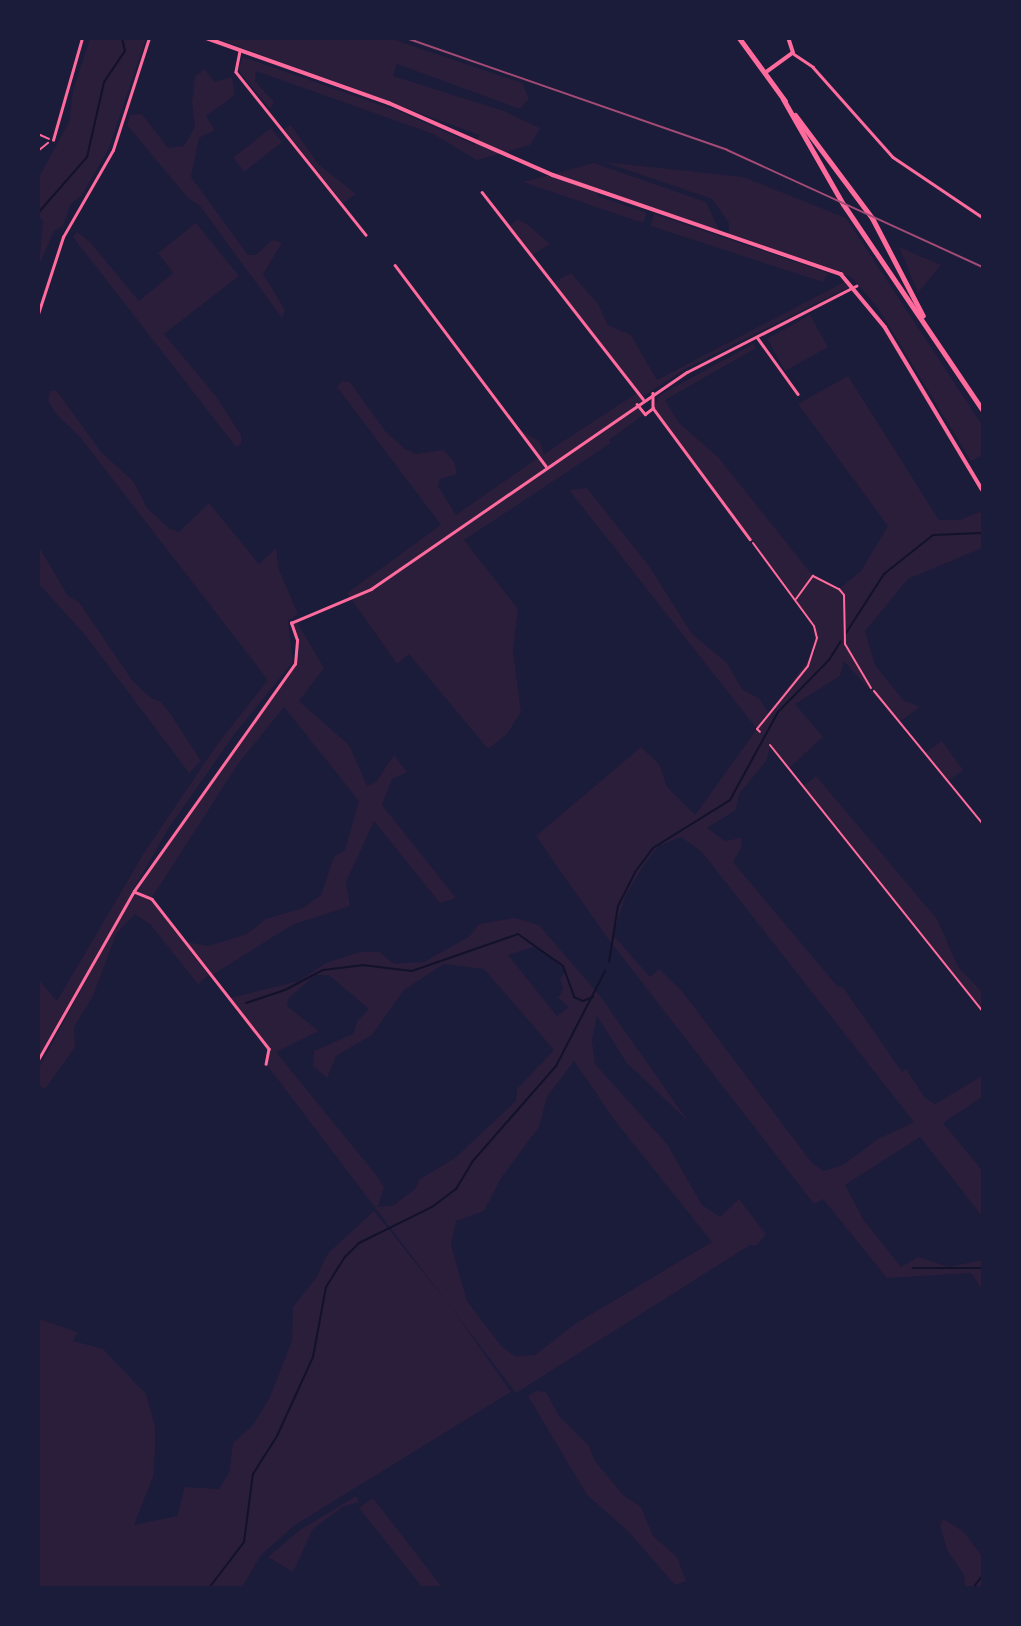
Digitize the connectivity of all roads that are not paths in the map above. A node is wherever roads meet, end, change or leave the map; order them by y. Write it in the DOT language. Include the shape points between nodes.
graph roads {
  1 [pos="82,38"];
  2 [pos="149,38"];
  3 [pos="206,38"];
  4 [pos="739,38"];
  5 [pos="788,38"];
  6 [pos="240,50"];
  7 [pos="793,53"];
  8 [pos="765,73"];
  9 [pos="783,99"];
  10 [pos="53,141"];
  11 [pos="482,192"];
  12 [pos="982,217"];
  13 [pos="366,235"];
  14 [pos="395,265"];
  15 [pos="856,286"];
  16 [pos="38,314"];
  17 [pos="927,325"];
  18 [pos="757,337"];
  19 [pos="653,393"];
  20 [pos="798,394"];
  21 [pos="643,400"];
  22 [pos="637,404"];
  23 [pos="653,408"];
  24 [pos="982,409"];
  25 [pos="546,466"];
  26 [pos="982,489"];
  27 [pos="750,539"];
  28 [pos="874,691"];
  29 [pos="982,823"];
  30 [pos="134,891"];
  31 [pos="38,1060"];
  32 [pos="266,1064"];
  1 -- 10 [label="street"];
  2 -- 16 [label="street" via="113,150 63,237"];
  3 -- 6 [label="street"];
  4 -- 8 [label="highway"];
  5 -- 7 [label="street"];
  6 -- 13 [label="street" via="236,72"];
  6 -- 15 [label="street" via="389,103 554,175 841,274"];
  7 -- 8 [label="street"];
  7 -- 12 [label="street" via="813,67 893,158"];
  8 -- 9 [label="highway"];
  9 -- 17 [label="highway" via="843,204"];
  9 -- 17 [label="highway" via="872,218"];
  11 -- 21 [label="street"];
  14 -- 25 [label="street"];
  15 -- 18 [label="street"];
  15 -- 26 [label="street"];
  17 -- 24 [label="highway"];
  18 -- 19 [label="street"];
  18 -- 20 [label="street"];
  19 -- 21 [label="street"];
  19 -- 23 [label="street"];
  21 -- 22 [label="street"];
  22 -- 23 [label="street" via="645,414"];
  22 -- 25 [label="street"];
  23 -- 27 [label="street"];
  25 -- 30 [label="street" via="371,589 291,623 297,640 295,664"];
  28 -- 29 [label="lane"];
  30 -- 31 [label="street"];
  30 -- 32 [label="street" via="152,899 269,1049"];
}
